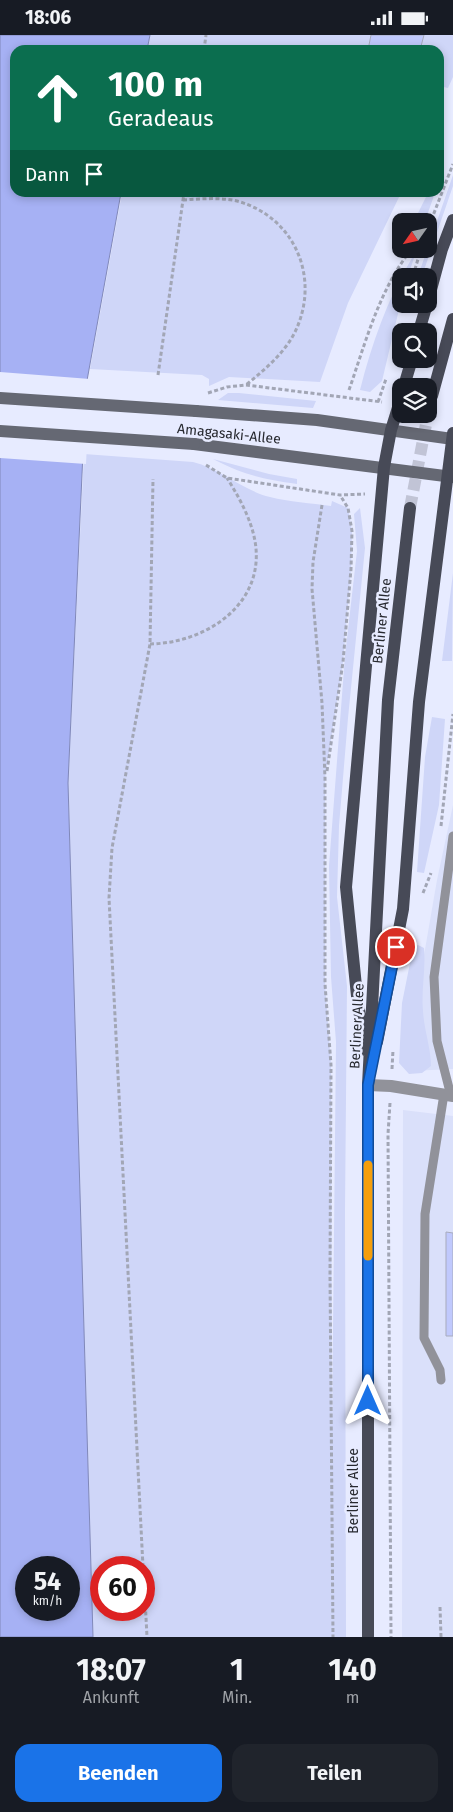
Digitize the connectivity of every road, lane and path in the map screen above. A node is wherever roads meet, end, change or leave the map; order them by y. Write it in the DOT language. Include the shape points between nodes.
graph roads {
  1 [pos="453,164"];
  2 [pos="444,187"];
  3 [pos="183,197"];
  4 [pos="440,197"];
  5 [pos="183,200"];
  6 [pos="434,213"];
  7 [pos="453,220"];
  8 [pos="404,258"];
  9 [pos="437,268"];
  10 [pos="453,319"];
  11 [pos="158,375"];
  12 [pos="437,378"];
  13 [pos="246,385"];
  14 [pos="349,391"];
  15 [pos="204,393"];
  16 [pos="0,398"];
  17 [pos="392,400"];
  18 [pos="393,423"];
  19 [pos="391,430"];
  20 [pos="0,431"];
  21 [pos="453,437"];
  22 [pos="201,464"];
  23 [pos="384,467"];
  24 [pos="451,477"];
  25 [pos="227,478"];
  26 [pos="153,479"];
  27 [pos="322,505"];
  28 [pos="410,508"];
  29 [pos="150,644"];
  30 [pos="453,714"];
  31 [pos="325,778"];
  32 [pos="440,834"];
  33 [pos="453,836"];
  34 [pos="433,869"];
  35 [pos="422,896"];
  36 [pos="393,1047"];
  37 [pos="369,1079"];
  38 [pos="391,1086"];
  39 [pos="449,1095"];
  40 [pos="441,1380"];
  41 [pos="142,1556"];
  42 [pos="440,1607"];
  43 [pos="146,1621"];
  44 [pos="147,1637"];
  45 [pos="333,1637"];
  46 [pos="368,1637"];
  47 [pos="390,1637"];
  48 [pos="441,1637"];
  1 -- 2 [label="path"];
  3 -- 5 [label="path"];
  4 -- 6 [label="path"];
  5 -- 11 [label="path"];
  5 -- 13 [label="path" via="237,201 272,218 297,249 304,267 303,312 294,333 269,365"];
  7 -- 9 [label="main road"];
  8 -- 14 [label="path" via="384,297"];
  10 -- 12 [label="main road"];
  13 -- 15 [label="path"];
  13 -- 17 [label="path" via="378,402"];
  16 -- 19 [label="main road, Amagasaki-Allee, bridge" via="317,420"];
  18 -- 19 [label="main road"];
  19 -- 21 [label="main road, Amagasaki-Allee"];
  19 -- 23 [label="main road"];
  20 -- 23 [label="main road, Amagasaki-Allee, bridge" via="194,444"];
  21 -- 24 [label="main road"];
  22 -- 25 [label="path"];
  23 -- 24 [label="main road, Amagasaki-Allee"];
  23 -- 37 [label="main road" via="346,887 356,996"];
  24 -- 37 [label="main road" via="419,702 403,909"];
  25 -- 29 [label="path" via="255,542 253,580 235,610 214,627 170,643"];
  25 -- 31 [label="path, Berliner Allee" via="340,495 348,508 352,531 351,569 343,662"];
  26 -- 29 [label="path"];
  27 -- 31 [label="path, Berliner Allee" via="312,589"];
  28 -- 37 [label="main road, Berliner Allee" via="388,700"];
  29 -- 41 [label="path" via="112,848 109,898"];
  30 -- 32 [label="path"];
  31 -- 45 [label="path, Berliner Allee" via="325,984 331,1065"];
  33 -- 39 [label="lane" via="434,977 437,1041"];
  34 -- 35 [label="path"];
  36 -- 38 [label="path"];
  37 -- 38 [label="street"];
  37 -- 46 [label="main road, Berliner Allee"];
  38 -- 39 [label="street"];
  38 -- 47 [label="path" via="388,1134"];
  39 -- 40 [label="lane" via="425,1223 424,1338 440,1370"];
  42 -- 48 [label="path"];
  43 -- 44 [label="path"];
}
